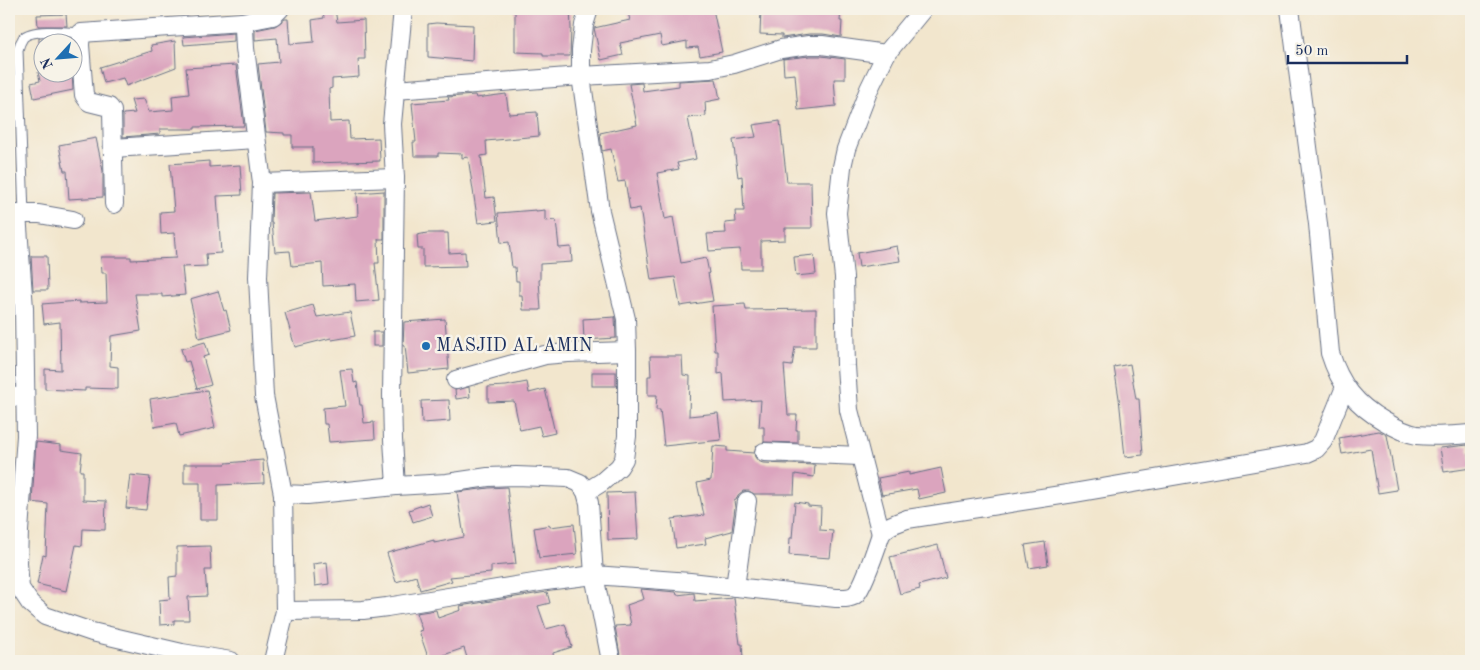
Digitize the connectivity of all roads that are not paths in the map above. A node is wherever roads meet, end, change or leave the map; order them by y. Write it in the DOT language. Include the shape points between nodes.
graph roads {
  1 [pos="280,9"];
  2 [pos="403,9"];
  3 [pos="589,9"];
  4 [pos="923,9"];
  5 [pos="1290,9"];
  6 [pos="242,22"];
  7 [pos="82,33"];
  8 [pos="32,34"];
  9 [pos="886,54"];
  10 [pos="82,70"];
  11 [pos="582,76"];
  12 [pos="395,90"];
  13 [pos="256,139"];
  14 [pos="113,148"];
  15 [pos="395,178"];
  16 [pos="262,183"];
  17 [pos="114,204"];
  18 [pos="17,214"];
  19 [pos="73,220"];
  20 [pos="627,351"];
  21 [pos="456,380"];
  22 [pos="1345,387"];
  23 [pos="17,397"];
  24 [pos="1471,434"];
  25 [pos="764,452"];
  26 [pos="17,453"];
  27 [pos="860,456"];
  28 [pos="396,486"];
  29 [pos="586,492"];
  30 [pos="283,494"];
  31 [pos="747,501"];
  32 [pos="881,534"];
  33 [pos="594,575"];
  34 [pos="735,587"];
  35 [pos="285,611"];
  36 [pos="231,661"];
  37 [pos="273,661"];
  38 [pos="611,661"];
  1 -- 6 [label="street" via="273,16"];
  2 -- 12 [label="street"];
  3 -- 11 [label="street" via="581,50"];
  4 -- 9 [label="street"];
  5 -- 22 [label="street" via="1318,224 1330,353"];
  6 -- 7 [label="street"];
  6 -- 13 [label="street"];
  8 -- 18 [label="lane" via="22,39 18,50"];
  9 -- 11 [label="street" via="809,45 710,69"];
  9 -- 27 [label="street" via="846,149 837,213 844,277 849,410"];
  10 -- 14 [label="street" via="84,95 89,102 110,109"];
  11 -- 12 [label="street"];
  11 -- 20 [label="street" via="600,211 626,319"];
  12 -- 15 [label="street" via="392,124"];
  13 -- 14 [label="street"];
  13 -- 16 [label="street"];
  14 -- 17 [label="street"];
  15 -- 16 [label="street"];
  15 -- 28 [label="street" via="392,395"];
  16 -- 30 [label="street" via="258,277 264,396"];
  18 -- 19 [label="street"];
  18 -- 23 [label="street" via="24,308"];
  20 -- 21 [label="street" via="545,355"];
  20 -- 29 [label="street" via="624,459 602,482"];
  22 -- 24 [label="street" via="1360,405 1395,428 1440,436"];
  22 -- 32 [label="street" via="1323,442 1307,453 907,519 888,527"];
  23 -- 26 [label="street" via="26,436"];
  25 -- 27 [label="street"];
  26 -- 36 [label="street" via="20,588 30,603 45,616 92,632"];
  27 -- 32 [label="street"];
  28 -- 29 [label="street" via="516,476 568,478 580,483"];
  28 -- 30 [label="street" via="307,495"];
  29 -- 33 [label="street"];
  30 -- 35 [label="street"];
  31 -- 34 [label="street"];
  32 -- 34 [label="street" via="860,586 855,595 847,598"];
  33 -- 34 [label="street"];
  33 -- 35 [label="street" via="363,610"];
  33 -- 38 [label="street"];
  35 -- 37 [label="street"];
}
